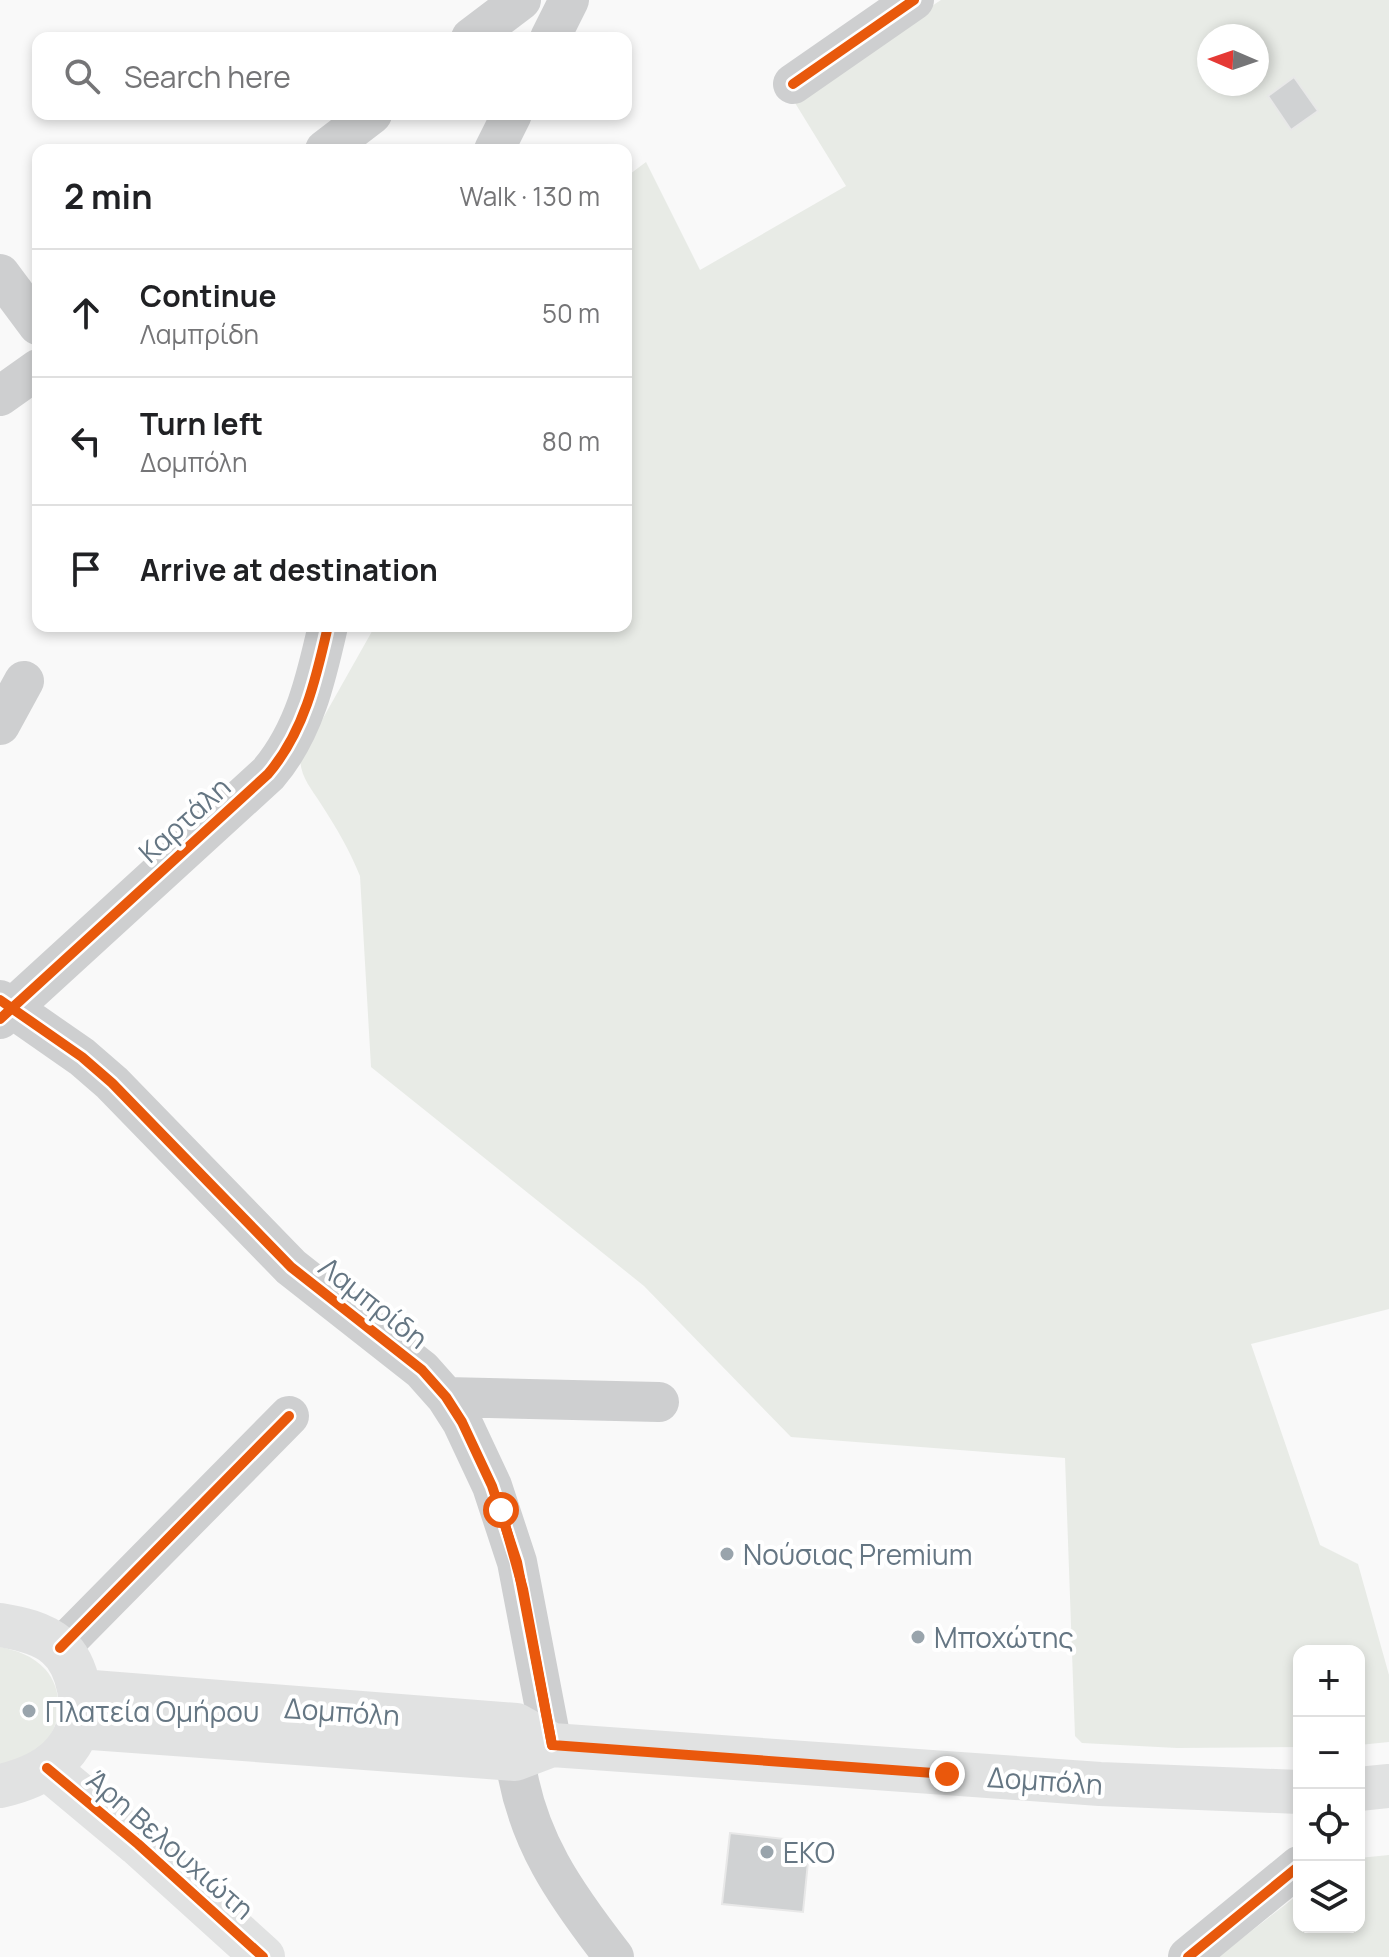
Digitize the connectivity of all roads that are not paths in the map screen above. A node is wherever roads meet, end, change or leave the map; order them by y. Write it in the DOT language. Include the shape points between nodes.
graph roads {
  1 [pos="521,0"];
  2 [pos="569,0"];
  3 [pos="914,0"];
  4 [pos="479,32"];
  5 [pos="553,32"];
  6 [pos="793,84"];
  7 [pos="364,120"];
  8 [pos="509,120"];
  9 [pos="333,144"];
  10 [pos="497,144"];
  11 [pos="0,274"];
  12 [pos="32,317"];
  13 [pos="32,373"];
  14 [pos="0,396"];
  15 [pos="326,632"];
  16 [pos="24,681"];
  17 [pos="0,725"];
  18 [pos="4,1009"];
  19 [pos="446,1397"];
  20 [pos="659,1402"];
  21 [pos="289,1416"];
  22 [pos="0,1625"];
  23 [pos="60,1648"];
  24 [pos="79,1709"];
  25 [pos="533,1752"];
  26 [pos="47,1768"];
  27 [pos="0,1786"];
  28 [pos="1389,1786"];
  29 [pos="1365,1788"];
  30 [pos="1293,1792"];
  31 [pos="1293,1871"];
  32 [pos="263,1957"];
  33 [pos="614,1957"];
  34 [pos="1188,1957"];
  1 -- 4 [label="street"];
  2 -- 5 [label="street"];
  3 -- 6 [label="street"];
  7 -- 9 [label="street"];
  8 -- 10 [label="street"];
  11 -- 12 [label="street"];
  13 -- 14 [label="street"];
  15 -- 18 [label="street, Καρτάλη" via="300,724 282,757 234,807"];
  16 -- 17 [label="street"];
  18 -- 19 [label="street, Λαμπρίδη" via="82,1057 112,1083 291,1267 422,1370"];
  19 -- 20 [label="street"];
  19 -- 25 [label="street, Λαμπρίδη" via="492,1486 517,1562"];
  21 -- 23 [label="street"];
  22 -- 23 [label="main road" via="34,1633"];
  23 -- 24 [label="main road" via="74,1671"];
  24 -- 25 [label="main road, Δομπόλη" via="516,1725"];
  24 -- 26 [label="main road" via="68,1748"];
  25 -- 30 [label="main road, Δομπόλη"];
  25 -- 33 [label="street, Λαμπρίδη" via="522,1803 532,1831 559,1883"];
  26 -- 27 [label="main road"];
  26 -- 32 [label="main road, Άρη Βελουχιώτη"];
  28 -- 29 [label="main road"];
  31 -- 34 [label="street"];
}
